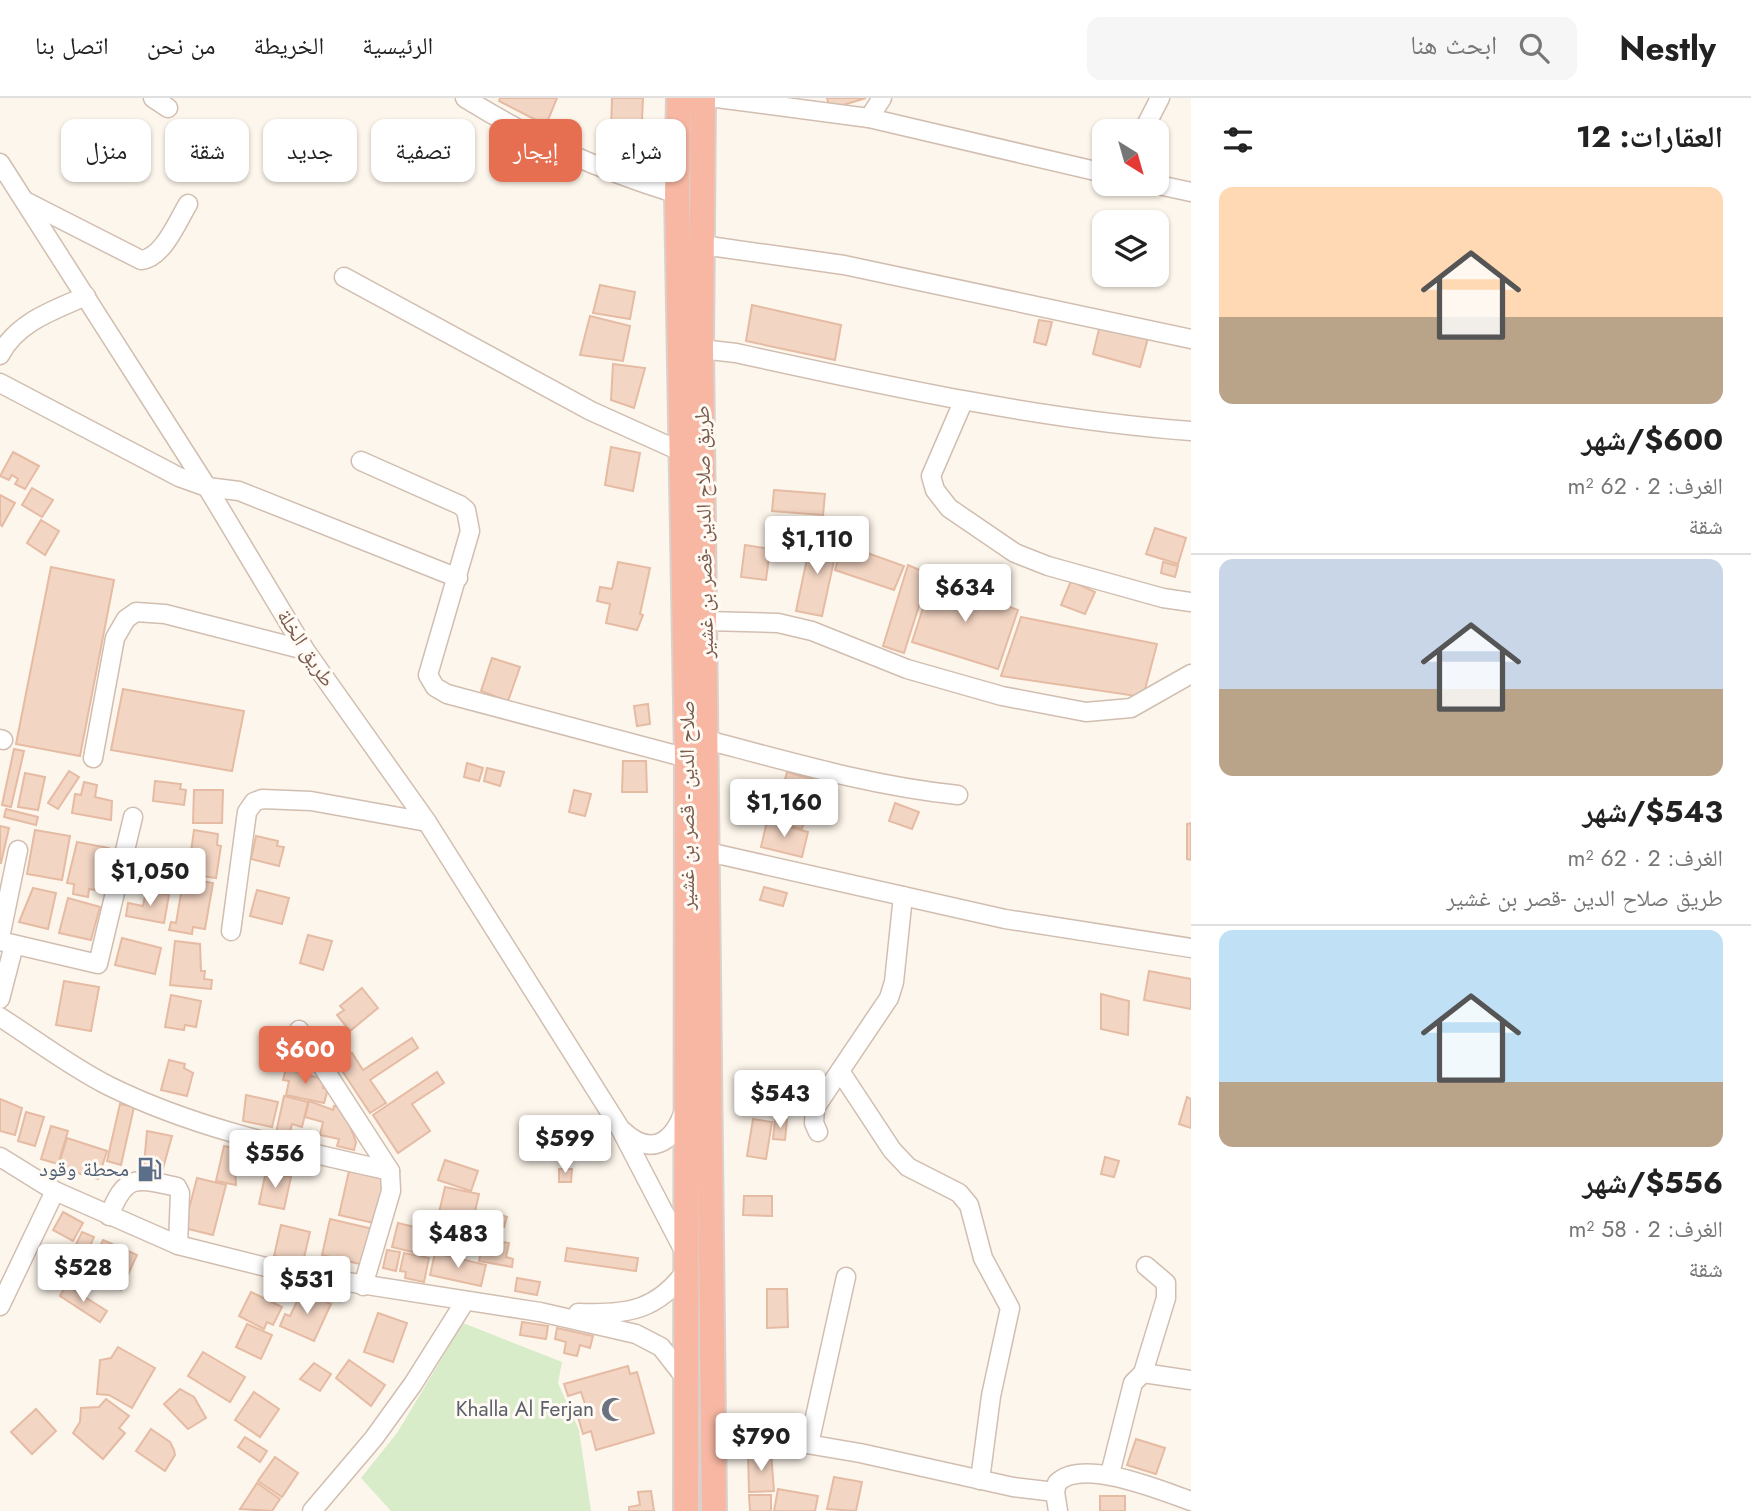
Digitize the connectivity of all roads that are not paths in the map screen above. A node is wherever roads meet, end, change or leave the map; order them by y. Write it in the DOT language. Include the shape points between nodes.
graph roads {
  1 [pos="465,98"];
  2 [pos="687,98"];
  3 [pos="717,98"];
  4 [pos="882,98"];
  5 [pos="1160,98"];
  6 [pos="869,118"];
  7 [pos="1149,119"];
  8 [pos="0,163"];
  9 [pos="1092,170"];
  10 [pos="0,187"];
  11 [pos="1169,187"];
  12 [pos="1191,192"];
  13 [pos="677,194"];
  14 [pos="28,204"];
  15 [pos="188,204"];
  16 [pos="702,245"];
  17 [pos="344,277"];
  18 [pos="86,296"];
  19 [pos="1191,339"];
  20 [pos="701,349"];
  21 [pos="0,355"];
  22 [pos="0,383"];
  23 [pos="963,402"];
  24 [pos="1191,431"];
  25 [pos="682,452"];
  26 [pos="361,461"];
  27 [pos="207,486"];
  28 [pos="458,578"];
  29 [pos="1191,602"];
  30 [pos="706,621"];
  31 [pos="306,650"];
  32 [pos="1191,674"];
  33 [pos="707,740"];
  34 [pos="93,758"];
  35 [pos="687,758"];
  36 [pos="958,795"];
  37 [pos="133,817"];
  38 [pos="427,822"];
  39 [pos="18,850"];
  40 [pos="708,852"];
  41 [pos="903,896"];
  42 [pos="231,931"];
  43 [pos="5,942"];
  44 [pos="1191,948"];
  45 [pos="0,999"];
  46 [pos="0,1017"];
  47 [pos="299,1030"];
  48 [pos="840,1071"];
  49 [pos="685,1105"];
  50 [pos="620,1128"];
  51 [pos="818,1132"];
  52 [pos="0,1157"];
  53 [pos="390,1171"];
  54 [pos="55,1191"];
  55 [pos="108,1216"];
  56 [pos="178,1245"];
  57 [pos="688,1264"];
  58 [pos="1146,1266"];
  59 [pos="846,1278"];
  60 [pos="363,1286"];
  61 [pos="464,1303"];
  62 [pos="0,1304"];
  63 [pos="540,1312"];
  64 [pos="1143,1373"];
  65 [pos="686,1380"];
  66 [pos="1191,1380"];
  67 [pos="712,1428"];
  68 [pos="809,1444"];
  69 [pos="1110,1474"];
  70 [pos="980,1480"];
  71 [pos="1055,1492"];
  72 [pos="1191,1501"];
  73 [pos="312,1511"];
  74 [pos="686,1511"];
  75 [pos="714,1511"];
  76 [pos="1058,1511"];
  1 -- 13 [label="street" via="557,150 606,172"];
  2 -- 13 [label="highway, صلاح الدين - قصر بن غشير"];
  2 -- 16 [label="highway, طريق صلاح الدين -قصر بن غشير"];
  3 -- 6 [label="street"];
  4 -- 6 [label="street"];
  5 -- 7 [label="street"];
  6 -- 9 [label="street"];
  8 -- 14 [label="street, طريق الخلة"];
  10 -- 14 [label="street"];
  11 -- 12 [label="street"];
  13 -- 25 [label="highway, صلاح الدين - قصر بن غشير"];
  14 -- 15 [label="street" via="141,260 158,253"];
  14 -- 18 [label="street, طريق الخلة"];
  16 -- 19 [label="street" via="844,265"];
  16 -- 20 [label="highway, طريق صلاح الدين -قصر بن غشير"];
  17 -- 25 [label="street" via="591,411"];
  18 -- 21 [label="street" via="38,317"];
  18 -- 27 [label="street, طريق الخلة"];
  20 -- 23 [label="street"];
  20 -- 30 [label="highway, طريق صلاح الدين -قصر بن غشير"];
  22 -- 27 [label="street" via="179,477"];
  23 -- 24 [label="street"];
  23 -- 29 [label="street" via="931,476 934,490 949,508 1015,553 1048,566"];
  25 -- 35 [label="highway, صلاح الدين - قصر بن غشير"];
  26 -- 28 [label="street" via="466,510 470,531"];
  27 -- 28 [label="street" via="239,491"];
  27 -- 31 [label="street, طريق الخلة"];
  28 -- 35 [label="street" via="429,675 435,687"];
  30 -- 32 [label="street" via="778,623 812,631 919,673 1002,696 1086,712 1131,708"];
  30 -- 33 [label="highway, طريق صلاح الدين -قصر بن غشير"];
  31 -- 34 [label="street" via="165,614 136,612 115,638"];
  31 -- 38 [label="street, طريق الخلة"];
  33 -- 36 [label="street" via="842,777"];
  33 -- 40 [label="highway, طريق صلاح الدين -قصر بن غشير"];
  35 -- 49 [label="highway, صلاح الدين - قصر بن غشير"];
  37 -- 43 [label="street" via="98,964"];
  38 -- 42 [label="street" via="311,800 254,802 247,812"];
  38 -- 50 [label="street, طريق الخلة"];
  39 -- 43 [label="street"];
  40 -- 41 [label="street"];
  40 -- 67 [label="highway, طريق صلاح الدين -قصر بن غشير"];
  41 -- 44 [label="street" via="1005,919"];
  41 -- 48 [label="street" via="889,998"];
  43 -- 45 [label="street"];
  46 -- 53 [label="street" via="107,1085 195,1122"];
  47 -- 53 [label="street"];
  48 -- 51 [label="street" via="815,1108"];
  48 -- 70 [label="street" via="908,1167 959,1193 969,1205 983,1258 1010,1308"];
  49 -- 50 [label="street" via="673,1135 664,1141 642,1143"];
  49 -- 57 [label="highway, صلاح الدين - قصر بن غشير"];
  50 -- 57 [label="street, طريق الخلة"];
  52 -- 54 [label="street"];
  53 -- 60 [label="street" via="391,1191"];
  54 -- 55 [label="street"];
  54 -- 62 [label="street"];
  55 -- 56 [label="street"];
  55 -- 56 [label="street" via="128,1182 137,1179 177,1187"];
  56 -- 60 [label="street"];
  57 -- 63 [label="street" via="663,1295 630,1312"];
  57 -- 65 [label="highway, صلاح الدين - قصر بن غشير"];
  58 -- 64 [label="street" via="1161,1276 1167,1289"];
  59 -- 68 [label="street"];
  60 -- 61 [label="street"];
  61 -- 63 [label="street"];
  61 -- 73 [label="street" via="413,1384"];
  63 -- 65 [label="street" via="649,1339 671,1357"];
  64 -- 66 [label="street"];
  64 -- 69 [label="street" via="1133,1383"];
  65 -- 74 [label="highway, صلاح الدين - قصر بن غشير"];
  67 -- 68 [label="street"];
  67 -- 75 [label="highway, طريق صلاح الدين -قصر بن غشير"];
  68 -- 70 [label="street"];
  69 -- 71 [label="street" via="1065,1477"];
  69 -- 72 [label="street"];
  70 -- 71 [label="street"];
  71 -- 76 [label="street"];
}
